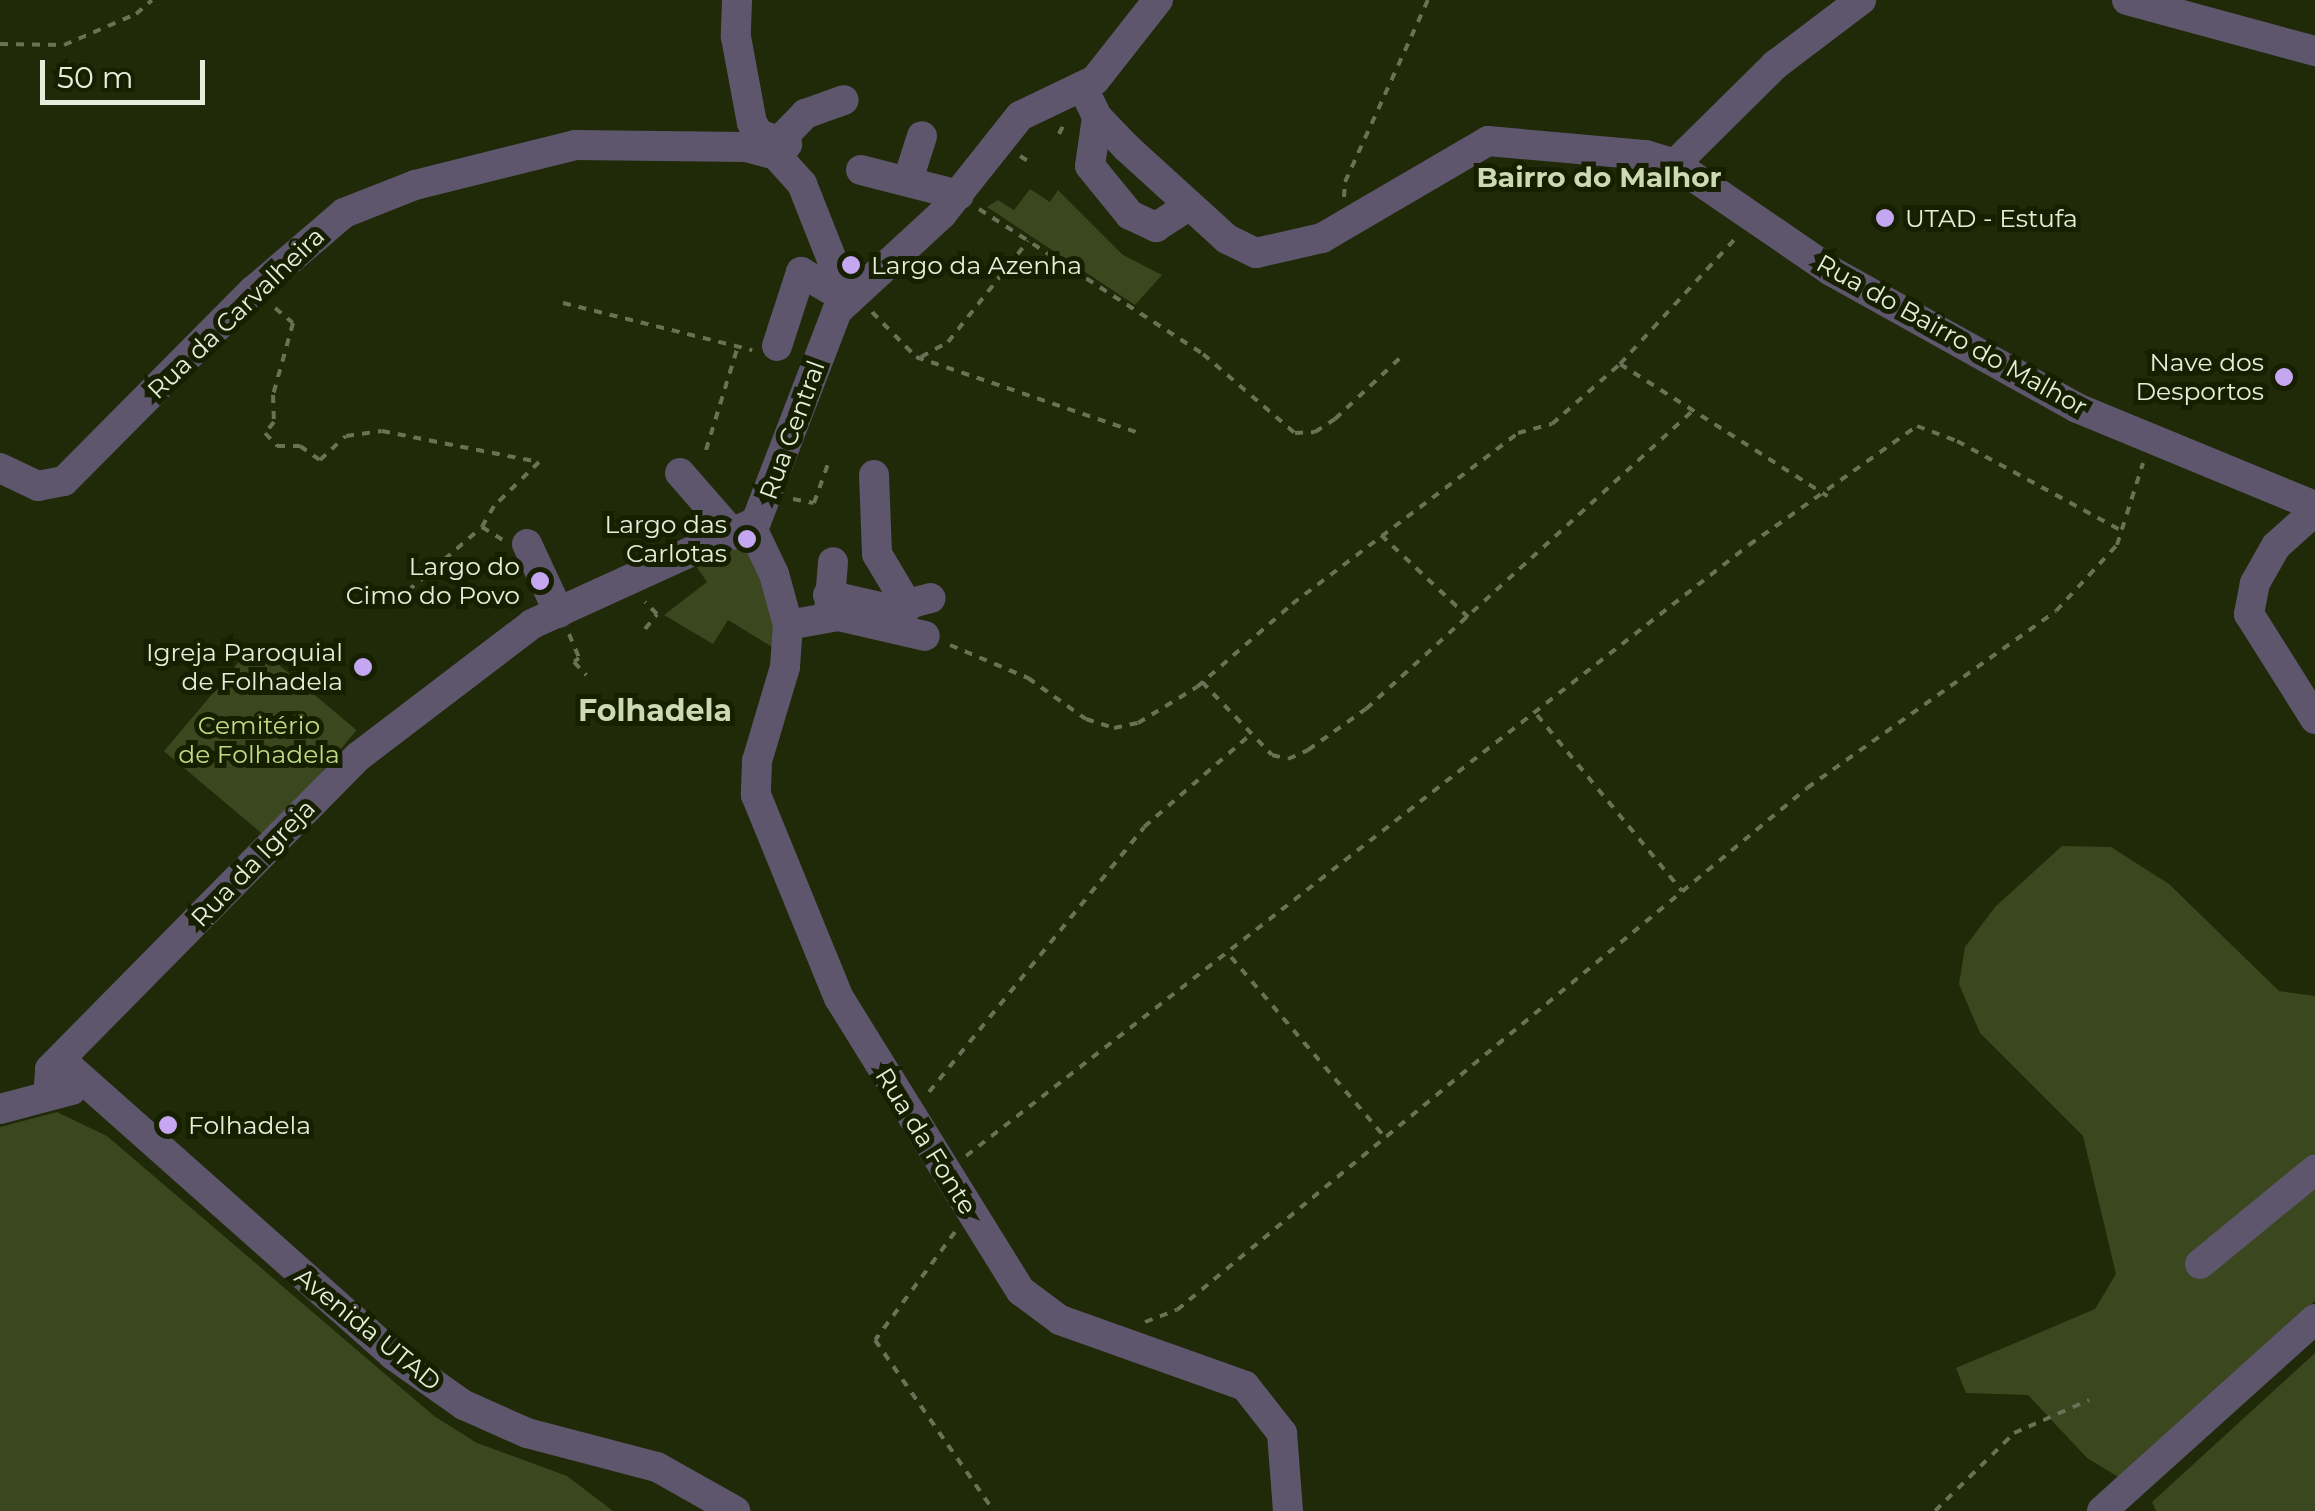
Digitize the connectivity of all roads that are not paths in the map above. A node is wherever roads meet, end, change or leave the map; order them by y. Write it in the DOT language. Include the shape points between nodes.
graph roads {
  1 [pos="737,0"];
  2 [pos="1158,0"];
  3 [pos="1861,0"];
  4 [pos="2126,0"];
  5 [pos="2221,28"];
  6 [pos="2315,51"];
  7 [pos="2315,70"];
  8 [pos="1084,90"];
  9 [pos="844,100"];
  10 [pos="1097,118"];
  11 [pos="922,136"];
  12 [pos="782,139"];
  13 [pos="1675,164"];
  14 [pos="861,170"];
  15 [pos="797,175"];
  16 [pos="908,180"];
  17 [pos="959,195"];
  18 [pos="1190,205"];
  19 [pos="851,297"];
  20 [pos="767,349"];
  21 [pos="0,468"];
  22 [pos="680,473"];
  23 [pos="874,475"];
  24 [pos="2315,508"];
  25 [pos="742,530"];
  26 [pos="532,554"];
  27 [pos="833,562"];
  28 [pos="828,606"];
  29 [pos="559,613"];
  30 [pos="788,624"];
  31 [pos="925,636"];
  32 [pos="2315,719"];
  33 [pos="60,1075"];
  34 [pos="0,1106"];
  35 [pos="2315,1170"];
  36 [pos="2200,1264"];
  37 [pos="2315,1319"];
  38 [pos="735,1511"];
  39 [pos="1288,1511"];
  40 [pos="2102,1511"];
  1 -- 12 [label="street" via="736,37 752,123 759,134"];
  2 -- 8 [label="street"];
  3 -- 13 [label="street" via="1775,65"];
  4 -- 5 [label="street"];
  5 -- 6 [label="street"];
  5 -- 7 [label="street"];
  8 -- 10 [label="street"];
  8 -- 17 [label="street" via="1020,116"];
  9 -- 12 [label="street" via="805,114"];
  10 -- 18 [label="street"];
  10 -- 18 [label="street" via="1090,166 1130,216 1156,228"];
  11 -- 16 [label="street"];
  12 -- 15 [label="street"];
  13 -- 18 [label="street, Rua do Bairro do Malhor" via="1646,155 1488,142 1354,223 1271,255 1227,240"];
  13 -- 24 [label="street, Rua do Bairro do Malhor" via="1831,271 1958,344 2149,438"];
  14 -- 16 [label="street"];
  15 -- 19 [label="street"];
  15 -- 21 [label="street, Rua da Carvalheira" via="757,148 575,145 367,202 322,228 252,291 93,455 52,486 24,483"];
  16 -- 17 [label="street"];
  17 -- 19 [label="street" via="900,258"];
  19 -- 20 [label="street" via="801,272"];
  19 -- 25 [label="street, Rua Central" via="829,324 769,493"];
  22 -- 25 [label="street"];
  23 -- 28 [label="street" via="876,554 920,602 888,610"];
  24 -- 32 [label="street" via="2276,546 2255,583 2249,614"];
  25 -- 29 [label="street"];
  25 -- 30 [label="street" via="774,574"];
  26 -- 29 [label="street"];
  27 -- 28 [label="street"];
  28 -- 30 [label="street"];
  28 -- 31 [label="street"];
  29 -- 33 [label="street, Rua da Igreja" via="516,634 346,768 82,1039"];
  30 -- 39 [label="street, Rua da Fonte" via="785,667 757,761 758,806 826,974 970,1212 1041,1310 1245,1386 1282,1433"];
  33 -- 34 [label="street"];
  33 -- 38 [label="street, Avenida UTAD" via="98,1097 393,1355 452,1397 527,1433 658,1467"];
  35 -- 36 [label="street"];
  37 -- 40 [label="street"];
}
